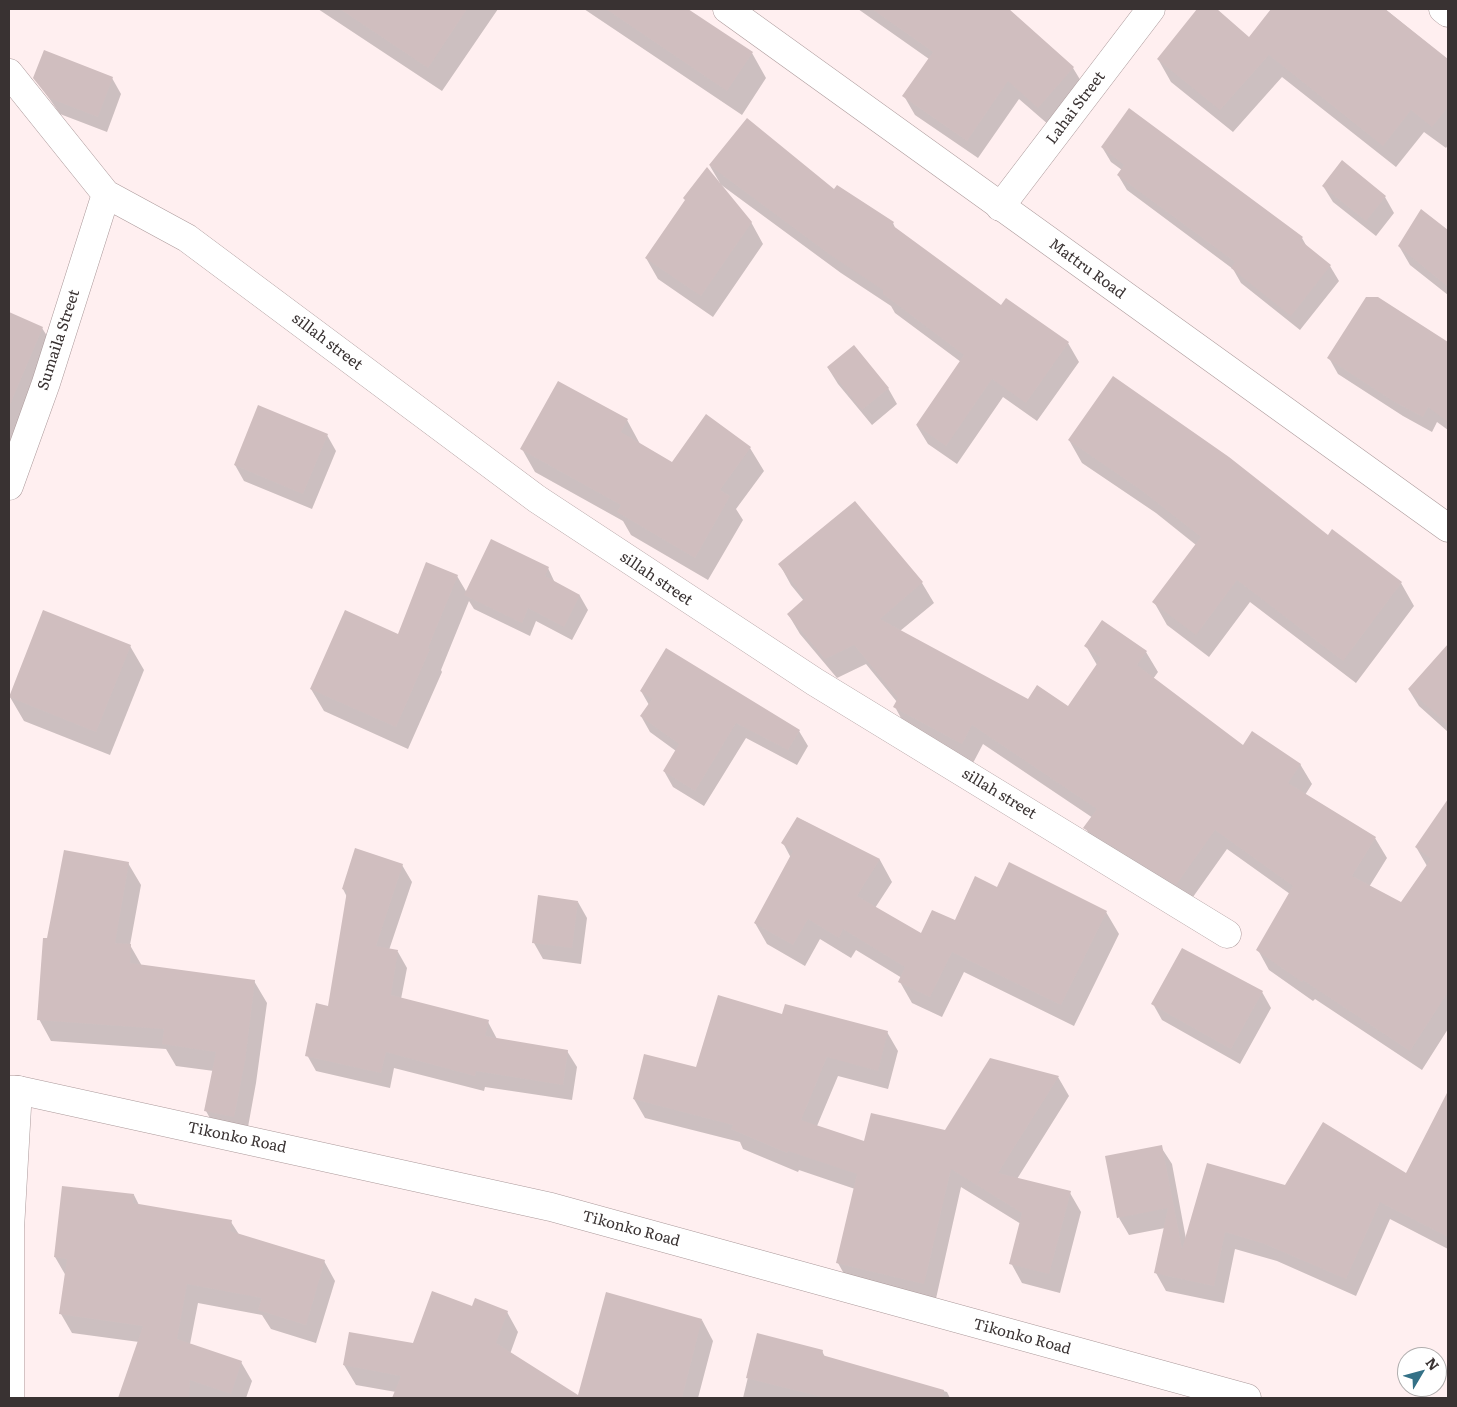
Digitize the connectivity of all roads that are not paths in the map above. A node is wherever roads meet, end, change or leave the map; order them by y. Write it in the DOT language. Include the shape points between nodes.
graph roads {
  1 [pos="727,9"];
  2 [pos="1151,9"];
  3 [pos="1443,9"];
  4 [pos="1448,13"];
  5 [pos="9,72"];
  6 [pos="106,194"];
  7 [pos="1000,207"];
  8 [pos="9,486"];
  9 [pos="1448,528"];
  10 [pos="1227,934"];
  11 [pos="13,1090"];
  12 [pos="9,1230"];
  13 [pos="10,1398"];
  14 [pos="1247,1398"];
  1 -- 7 [label="street, Mattru Road"];
  2 -- 7 [label="street, Lahai Street"];
  3 -- 4 [label="street"];
  5 -- 6 [label="street"];
  6 -- 8 [label="street, Sumaila Street" via="46,383"];
  6 -- 10 [label="street, sillah street" via="187,238 537,499 681,596 815,682"];
  7 -- 9 [label="street, Mattru Road"];
  11 -- 12 [label="street"];
  11 -- 14 [label="street, Tikonko Road" via="551,1207"];
  12 -- 13 [label="street"];
}
